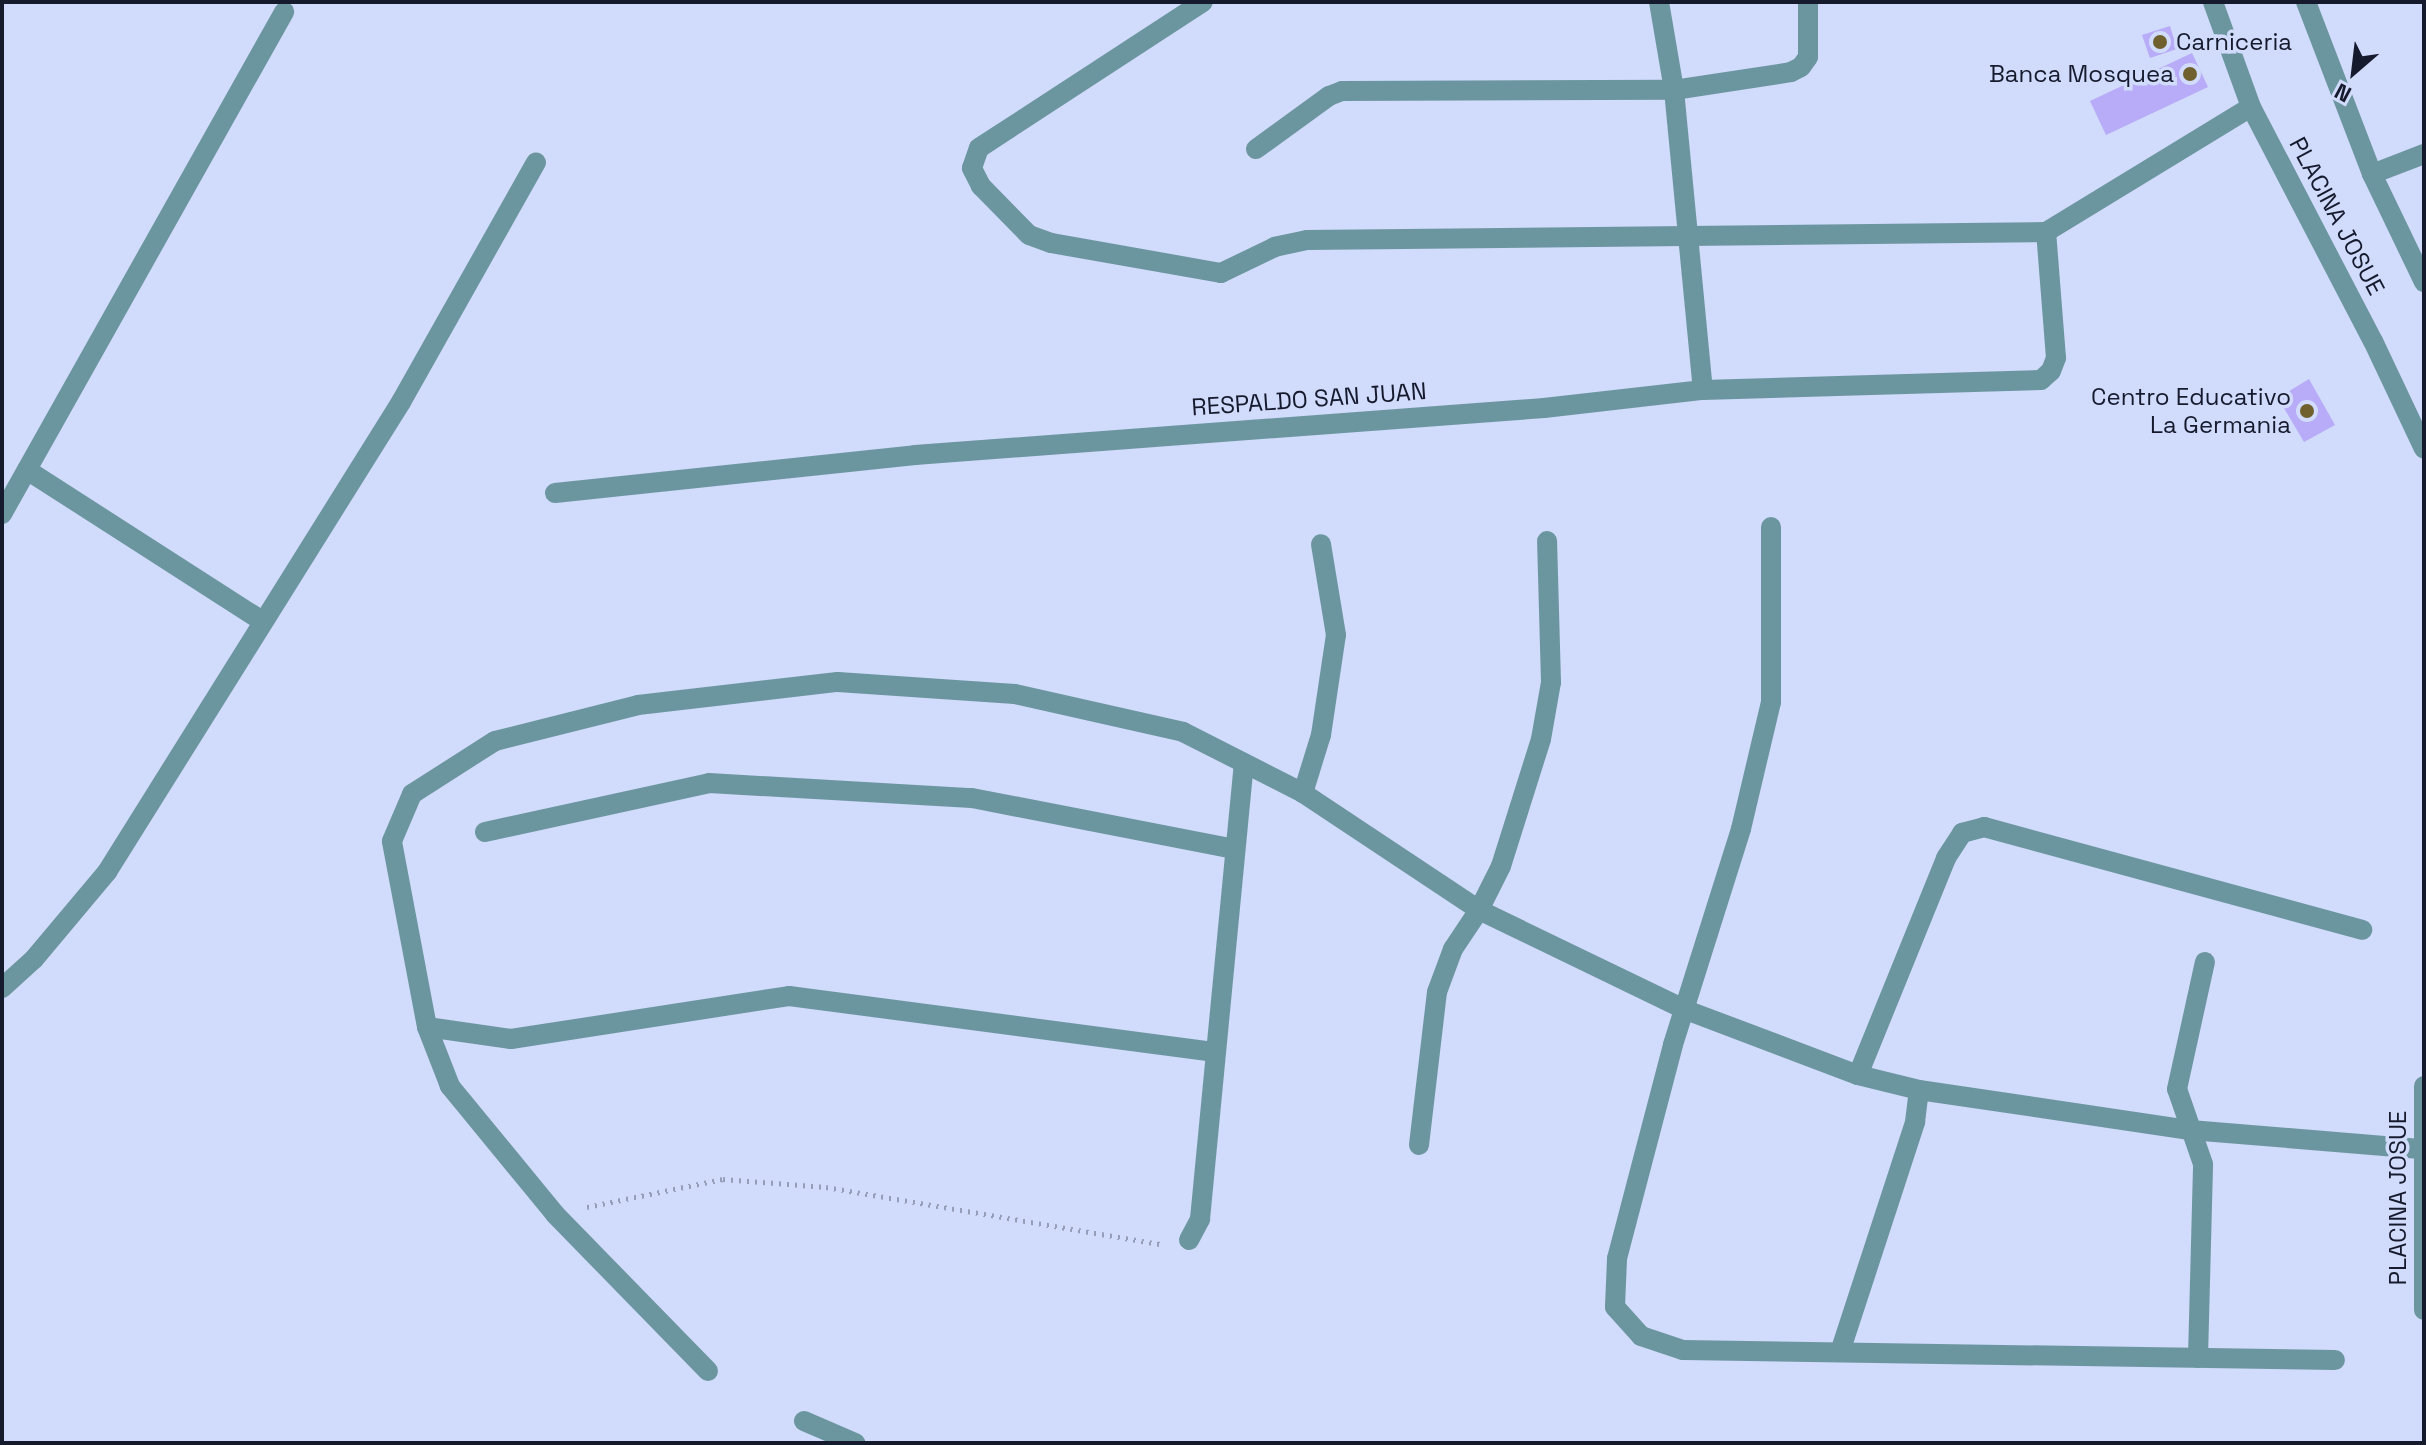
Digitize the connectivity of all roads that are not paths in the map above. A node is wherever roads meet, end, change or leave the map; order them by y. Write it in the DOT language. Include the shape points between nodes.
graph roads {
  1 [pos="1203,2"];
  2 [pos="1659,2"];
  3 [pos="1808,2"];
  4 [pos="2213,2"];
  5 [pos="2306,2"];
  6 [pos="284,12"];
  7 [pos="1674,90"];
  8 [pos="2251,107"];
  9 [pos="1256,149"];
  10 [pos="2424,154"];
  11 [pos="536,162"];
  12 [pos="2372,174"];
  13 [pos="2046,232"];
  14 [pos="1690,237"];
  15 [pos="2424,282"];
  16 [pos="1703,390"];
  17 [pos="2424,449"];
  18 [pos="27,470"];
  19 [pos="555,493"];
  20 [pos="2,514"];
  21 [pos="1771,527"];
  22 [pos="1547,541"];
  23 [pos="1321,544"];
  24 [pos="262,621"];
  25 [pos="1244,763"];
  26 [pos="1303,793"];
  27 [pos="485,832"];
  28 [pos="1235,849"];
  29 [pos="1479,910"];
  30 [pos="2362,930"];
  31 [pos="2205,962"];
  32 [pos="2,988"];
  33 [pos="1686,1010"];
  34 [pos="427,1027"];
  35 [pos="1215,1052"];
  36 [pos="1858,1075"];
  37 [pos="2424,1086"];
  38 [pos="1919,1090"];
  39 [pos="2190,1130"];
  40 [pos="1419,1145"];
  41 [pos="2423,1149"];
  42 [pos="2423,1204"];
  43 [pos="1189,1240"];
  44 [pos="2424,1310"];
  45 [pos="1840,1352"];
  46 [pos="2198,1358"];
  47 [pos="2335,1360"];
  48 [pos="708,1371"];
  49 [pos="804,1421"];
  50 [pos="855,1443"];
  1 -- 14 [label="street" via="979,148 972,168 981,186 1029,235 1221,273 1275,247 1307,240"];
  2 -- 7 [label="street"];
  3 -- 7 [label="street" via="1808,57 1801,67"];
  4 -- 8 [label="street, PLACINA JOSUE"];
  5 -- 12 [label="street"];
  6 -- 18 [label="street"];
  7 -- 9 [label="street" via="1342,91"];
  7 -- 14 [label="street"];
  8 -- 13 [label="street"];
  8 -- 17 [label="street, PLACINA JOSUE"];
  10 -- 12 [label="street"];
  11 -- 24 [label="street" via="401,402"];
  12 -- 15 [label="street"];
  13 -- 14 [label="street"];
  13 -- 16 [label="street, RESPALDO SAN JUAN" via="2056,358 2041,380"];
  14 -- 16 [label="street"];
  16 -- 19 [label="street, RESPALDO SAN JUAN" via="1544,408 915,455"];
  18 -- 20 [label="street"];
  18 -- 24 [label="street"];
  21 -- 33 [label="street" via="1771,702 1741,829"];
  22 -- 29 [label="street" via="1551,682 1541,739 1501,866"];
  23 -- 26 [label="street" via="1336,635 1321,735"];
  24 -- 32 [label="street" via="107,872 34,959"];
  25 -- 26 [label="street"];
  25 -- 28 [label="street"];
  25 -- 34 [label="street" via="1183,732 1015,694 838,682 638,705 495,741 412,794 392,841"];
  26 -- 29 [label="street"];
  27 -- 28 [label="street" via="709,783 972,798"];
  28 -- 35 [label="street"];
  29 -- 33 [label="street"];
  29 -- 40 [label="street" via="1453,949 1437,992"];
  30 -- 36 [label="street" via="1984,827 1962,833 1946,858"];
  31 -- 39 [label="street" via="2177,1089"];
  33 -- 36 [label="street"];
  33 -- 45 [label="street" via="1617,1259 1615,1307 1641,1336 1683,1350"];
  34 -- 35 [label="street" via="511,1039 789,996"];
  34 -- 48 [label="street" via="450,1086 555,1214"];
  35 -- 43 [label="street" via="1200,1219"];
  36 -- 38 [label="street"];
  37 -- 41 [label="street, PLACINA JOSUE"];
  38 -- 39 [label="street"];
  38 -- 45 [label="street" via="1915,1122"];
  39 -- 41 [label="street"];
  39 -- 46 [label="street" via="2203,1164"];
  41 -- 42 [label="street, PLACINA JOSUE"];
  42 -- 44 [label="street, PLACINA JOSUE"];
  45 -- 46 [label="street"];
  46 -- 47 [label="street"];
  49 -- 50 [label="street"];
}
